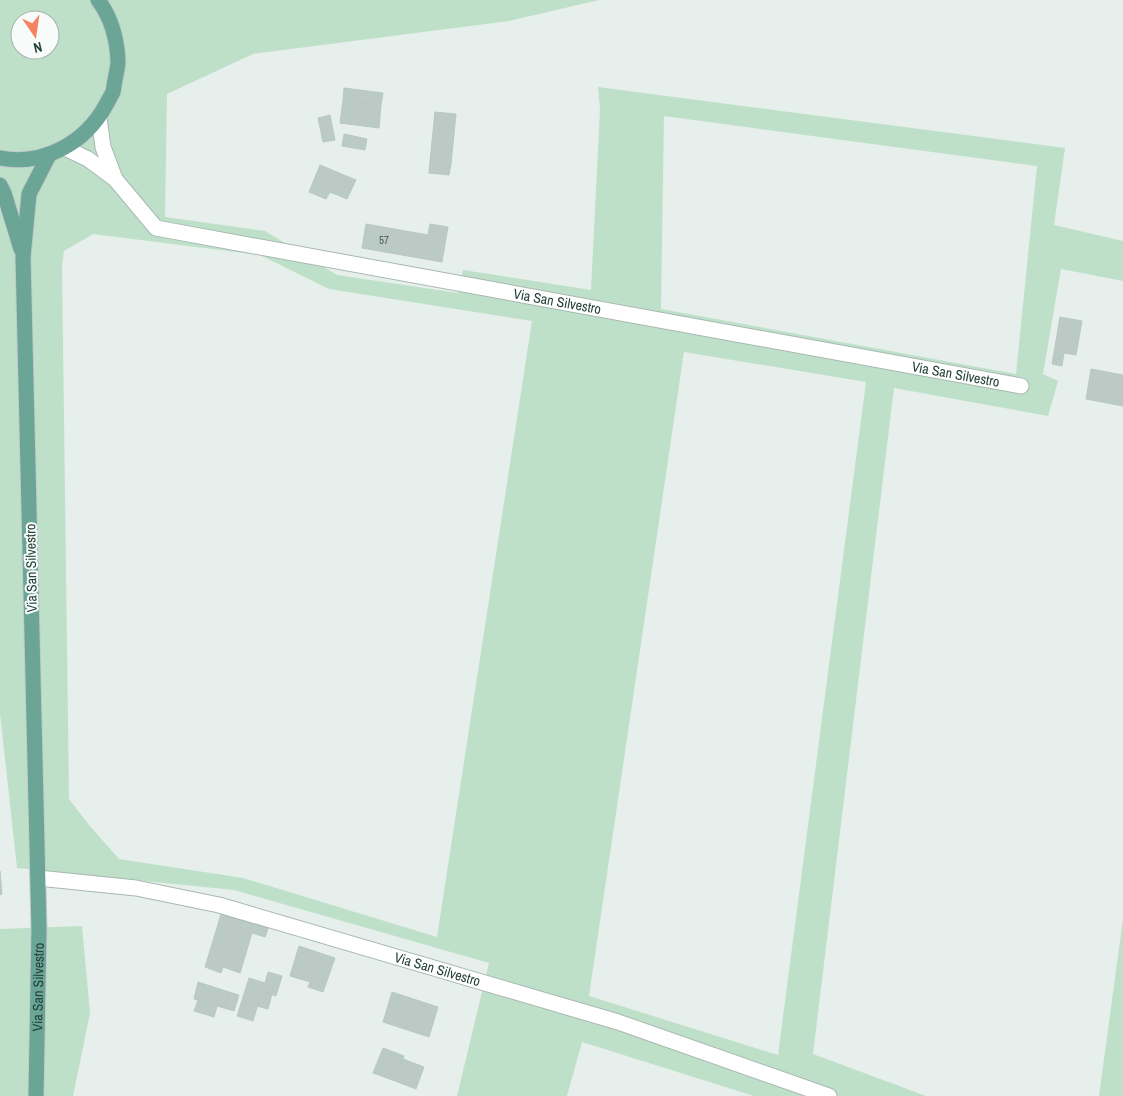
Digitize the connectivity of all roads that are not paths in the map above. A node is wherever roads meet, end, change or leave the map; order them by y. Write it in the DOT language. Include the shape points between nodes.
graph roads {
  1 [pos="102,2"];
  2 [pos="99,118"];
  3 [pos="65,148"];
  4 [pos="49,155"];
  5 [pos="0,158"];
  6 [pos="116,179"];
  7 [pos="0,185"];
  8 [pos="24,257"];
  9 [pos="1021,386"];
  10 [pos="38,878"];
  11 [pos="36,1096"];
  12 [pos="830,1096"];
  1 -- 2 [label="main road" via="115,34 118,63 113,92"];
  2 -- 3 [label="main road" via="84,135"];
  2 -- 6 [label="street, Via San Silvestro" via="103,147"];
  3 -- 4 [label="main road"];
  3 -- 6 [label="street, Via San Silvestro" via="88,159"];
  4 -- 5 [label="main road" via="26,159"];
  4 -- 8 [label="main road, Via San Silvestro" via="29,194"];
  6 -- 9 [label="street, Via San Silvestro" via="156,228"];
  7 -- 8 [label="main road, Via San Silvestro"];
  8 -- 10 [label="main road, Via San Silvestro"];
  10 -- 11 [label="main road, Via San Silvestro"];
  10 -- 12 [label="street, Via San Silvestro" via="136,888 219,905 618,1022"];
}
